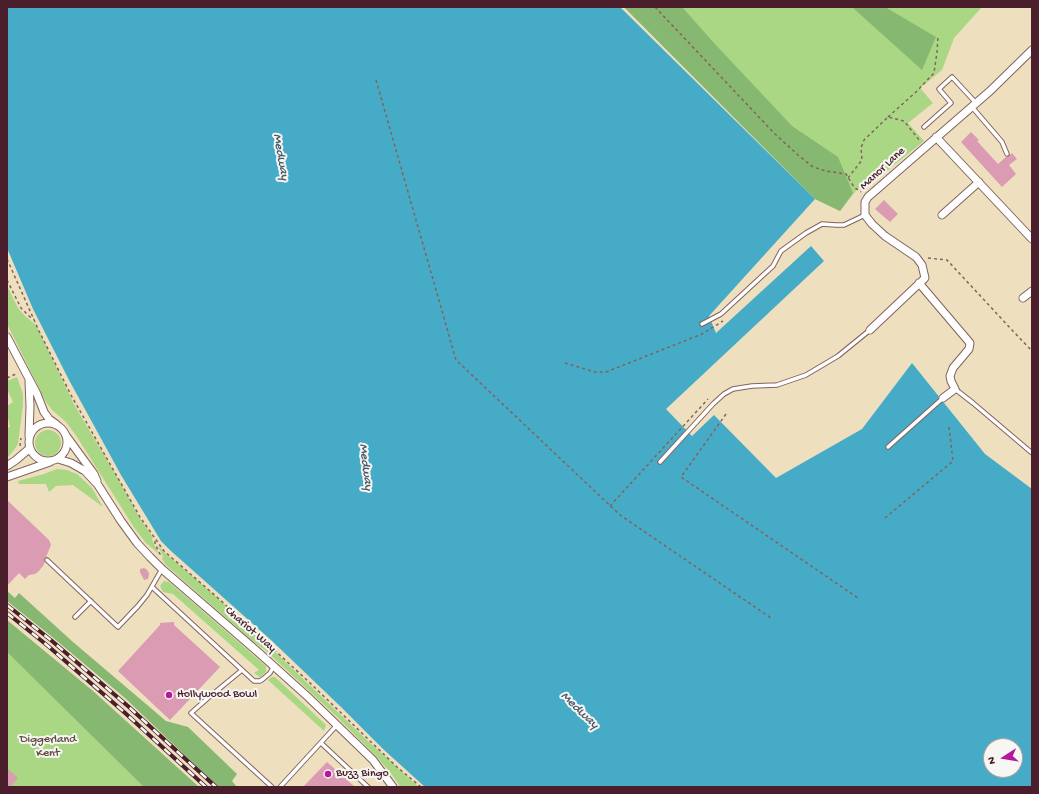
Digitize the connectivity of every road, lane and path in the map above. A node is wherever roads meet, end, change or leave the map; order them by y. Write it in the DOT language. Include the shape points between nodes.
graph roads {
  1 [pos="655,7"];
  2 [pos="938,36"];
  3 [pos="1032,50"];
  4 [pos="376,80"];
  5 [pos="974,105"];
  6 [pos="888,117"];
  7 [pos="924,127"];
  8 [pos="936,137"];
  9 [pos="925,147"];
  10 [pos="1007,154"];
  11 [pos="848,178"];
  12 [pos="979,182"];
  13 [pos="868,197"];
  14 [pos="865,215"];
  15 [pos="942,215"];
  16 [pos="1032,239"];
  17 [pos="916,257"];
  18 [pos="7,259"];
  19 [pos="7,280"];
  20 [pos="919,283"];
  21 [pos="1032,291"];
  22 [pos="1023,298"];
  23 [pos="34,319"];
  24 [pos="724,321"];
  25 [pos="702,324"];
  26 [pos="870,330"];
  27 [pos="7,336"];
  28 [pos="1032,351"];
  29 [pos="565,363"];
  30 [pos="24,370"];
  31 [pos="7,378"];
  32 [pos="29,380"];
  33 [pos="955,389"];
  34 [pos="943,398"];
  35 [pos="708,399"];
  36 [pos="726,414"];
  37 [pos="59,427"];
  38 [pos="949,427"];
  39 [pos="65,434"];
  40 [pos="29,440"];
  41 [pos="888,447"];
  42 [pos="30,448"];
  43 [pos="1032,453"];
  44 [pos="55,460"];
  45 [pos="660,462"];
  46 [pos="7,466"];
  47 [pos="7,477"];
  48 [pos="98,485"];
  49 [pos="610,506"];
  50 [pos="885,518"];
  51 [pos="155,539"];
  52 [pos="161,554"];
  53 [pos="47,560"];
  54 [pos="162,569"];
  55 [pos="152,587"];
  56 [pos="858,598"];
  57 [pos="90,601"];
  58 [pos="75,617"];
  59 [pos="771,618"];
  60 [pos="274,666"];
  61 [pos="242,670"];
  62 [pos="337,725"];
  63 [pos="321,743"];
  64 [pos="272,787"];
  65 [pos="280,787"];
  66 [pos="368,787"];
  67 [pos="393,787"];
  68 [pos="421,787"];
  1 -- 11 [label="path" via="798,155 813,167 846,174"];
  2 -- 6 [label="path" via="934,73"];
  3 -- 5 [label="street, Manor Lane"];
  4 -- 49 [label="path" via="456,360"];
  5 -- 7 [label="lane" via="952,77 939,89 951,103"];
  5 -- 8 [label="street, Manor Lane"];
  5 -- 10 [label="lane" via="1002,142"];
  6 -- 9 [label="path" via="904,121"];
  6 -- 11 [label="path" via="864,140 861,148 862,160"];
  8 -- 9 [label="street, Manor Lane"];
  8 -- 12 [label="street"];
  9 -- 13 [label="street, Manor Lane"];
  11 -- 13 [label="path" via="854,187"];
  12 -- 15 [label="street"];
  12 -- 16 [label="street"];
  13 -- 14 [label="street, Manor Lane" via="865,202"];
  14 -- 17 [label="street" via="885,236"];
  14 -- 25 [label="lane" via="844,224 822,224 806,233 781,251 773,266 720,314"];
  17 -- 20 [label="street" via="922,265 925,278"];
  17 -- 28 [label="path" via="947,260"];
  18 -- 23 [label="path"];
  19 -- 23 [label="path" via="21,308"];
  20 -- 26 [label="street"];
  20 -- 33 [label="street" via="970,344 969,350 953,368 950,376"];
  21 -- 22 [label="street"];
  23 -- 51 [label="path" via="79,409"];
  24 -- 29 [label="path" via="702,334 606,372 595,372"];
  26 -- 45 [label="lane" via="838,356 806,376 777,385 733,389 724,394"];
  27 -- 30 [label="street"];
  30 -- 31 [label="path"];
  30 -- 32 [label="street"];
  32 -- 37 [label="street" via="46,415"];
  32 -- 40 [label="street"];
  33 -- 34 [label="street"];
  33 -- 43 [label="lane"];
  34 -- 41 [label="lane"];
  35 -- 49 [label="path"];
  36 -- 56 [label="path" via="680,477"];
  37 -- 39 [label="street"];
  37 -- 40 [label="street" via="50,423 40,425 32,431"];
  38 -- 50 [label="path" via="953,461"];
  39 -- 44 [label="street" via="65,452"];
  39 -- 48 [label="street" via="94,474"];
  40 -- 42 [label="street"];
  42 -- 44 [label="street" via="41,460"];
  42 -- 46 [label="street"];
  44 -- 47 [label="street"];
  44 -- 48 [label="street" via="71,463 85,471"];
  48 -- 54 [label="street, Chariot Way" via="137,543"];
  49 -- 59 [label="path"];
  51 -- 52 [label="path"];
  51 -- 68 [label="path" via="164,551"];
  53 -- 57 [label="lane"];
  54 -- 55 [label="lane"];
  54 -- 60 [label="street, Chariot Way"];
  55 -- 57 [label="lane" via="118,627"];
  55 -- 61 [label="lane"];
  57 -- 58 [label="lane"];
  60 -- 61 [label="lane" via="260,681 254,681"];
  60 -- 62 [label="street, Chariot Way"];
  61 -- 64 [label="lane" via="191,713"];
  62 -- 63 [label="lane"];
  62 -- 67 [label="street, Chariot Way" via="372,760"];
  63 -- 65 [label="lane"];
  63 -- 66 [label="lane"];
}
